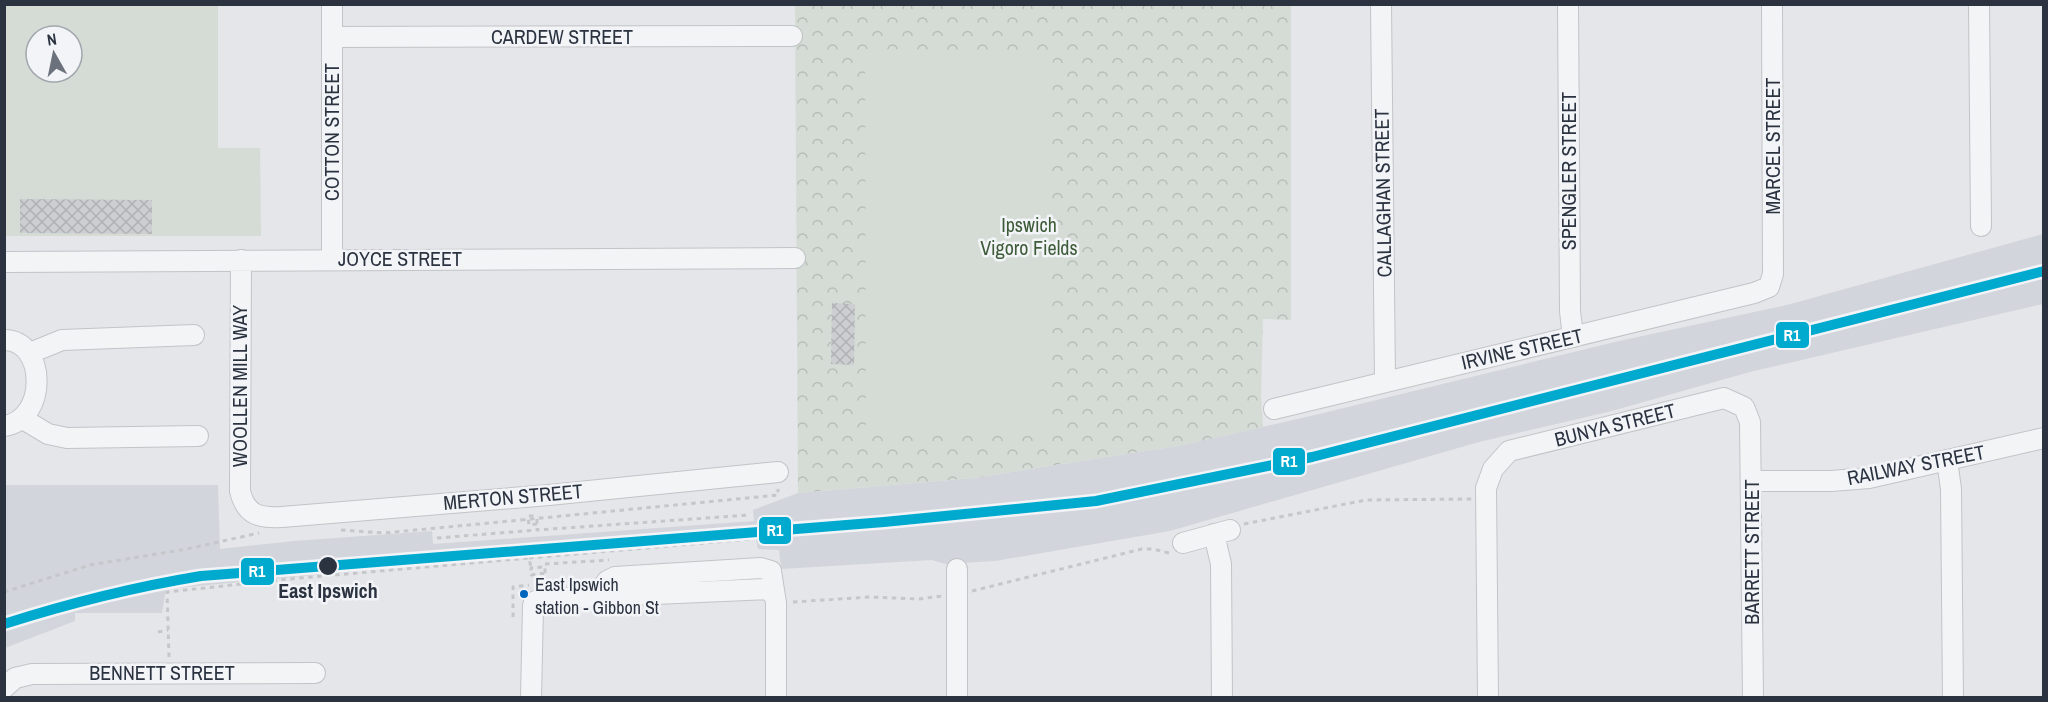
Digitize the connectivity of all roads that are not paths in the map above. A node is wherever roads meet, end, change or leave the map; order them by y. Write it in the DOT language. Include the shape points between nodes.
graph roads {
  1 [pos="332,4"];
  2 [pos="1381,4"];
  3 [pos="1568,4"];
  4 [pos="1772,4"];
  5 [pos="1980,4"];
  6 [pos="792,36"];
  7 [pos="332,37"];
  8 [pos="1981,226"];
  9 [pos="795,258"];
  10 [pos="332,259"];
  11 [pos="241,260"];
  12 [pos="4,262"];
  13 [pos="1769,287"];
  14 [pos="194,335"];
  15 [pos="1573,337"];
  16 [pos="4,340"];
  17 [pos="30,353"];
  18 [pos="1385,381"];
  19 [pos="1744,407"];
  20 [pos="1274,409"];
  21 [pos="23,419"];
  22 [pos="4,426"];
  23 [pos="198,436"];
  24 [pos="2043,438"];
  25 [pos="1947,460"];
  26 [pos="778,472"];
  27 [pos="1751,482"];
  28 [pos="250,510"];
  29 [pos="1179,548"];
  30 [pos="957,569"];
  31 [pos="315,674"];
  32 [pos="7,684"];
  33 [pos="531,698"];
  34 [pos="776,698"];
  35 [pos="957,698"];
  36 [pos="1222,698"];
  37 [pos="1488,698"];
  38 [pos="1753,698"];
  39 [pos="1953,698"];
  1 -- 7 [label="street, COTTON STREET"];
  2 -- 18 [label="street, CALLAGHAN STREET"];
  3 -- 15 [label="street, SPENGLER STREET"];
  4 -- 13 [label="street, MARCEL STREET" via="1773,274"];
  5 -- 8 [label="street"];
  6 -- 7 [label="street, CARDEW STREET"];
  7 -- 10 [label="street, COTTON STREET"];
  9 -- 10 [label="street, JOYCE STREET"];
  10 -- 11 [label="street, JOYCE STREET"];
  11 -- 12 [label="street, JOYCE STREET"];
  11 -- 28 [label="street, WOOLLEN MILL WAY" via="240,492"];
  13 -- 15 [label="street, IRVINE STREET"];
  14 -- 17 [label="street" via="62,340"];
  15 -- 18 [label="street, IRVINE STREET"];
  16 -- 17 [label="street" via="21,344"];
  17 -- 21 [label="street" via="36,391"];
  18 -- 20 [label="street, IRVINE STREET"];
  19 -- 27 [label="street, BARRETT STREET" via="1750,422"];
  19 -- 37 [label="street, BUNYA STREET" via="1724,398 1543,442 1509,451 1493,469 1486,488"];
  21 -- 22 [label="street"];
  21 -- 23 [label="street" via="48,434 67,438"];
  24 -- 25 [label="street, RAILWAY STREET"];
  25 -- 27 [label="street, RAILWAY STREET" via="1869,478"];
  25 -- 39 [label="street" via="1951,489"];
  26 -- 28 [label="street, MERTON STREET" via="282,517 265,518"];
  27 -- 38 [label="street, BARRETT STREET"];
  29 -- 36 [label="street" via="1228,530 1221,564"];
  30 -- 35 [label="street"];
  31 -- 32 [label="street, BENNETT STREET" via="32,674"];
  33 -- 34 [label="street" via="532,617 534,602 540,599 767,589 781,598"];
}
